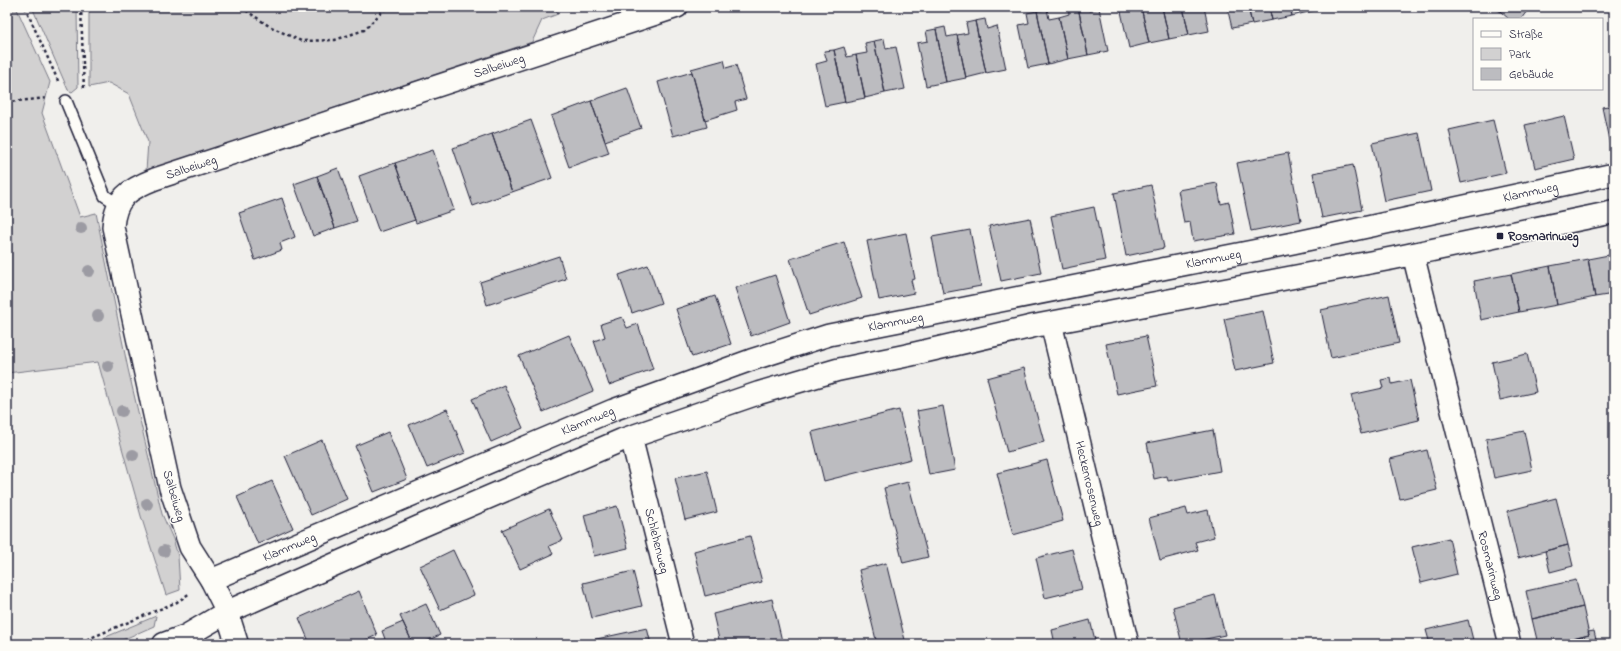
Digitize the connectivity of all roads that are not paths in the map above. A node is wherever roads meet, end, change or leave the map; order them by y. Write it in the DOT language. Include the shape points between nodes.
graph roads {
  1 [pos="677,7"];
  2 [pos="64,96"];
  3 [pos="1614,174"];
  4 [pos="118,204"];
  5 [pos="1614,212"];
  6 [pos="1414,254"];
  7 [pos="1051,323"];
  8 [pos="631,437"];
  9 [pos="211,580"];
  10 [pos="227,612"];
  11 [pos="164,644"];
  12 [pos="237,644"];
  13 [pos="683,644"];
  14 [pos="1128,644"];
  15 [pos="1510,644"];
  1 -- 4 [label="street, Salbeiweg" via="155,179 136,187"];
  2 -- 4 [label="lane" via="105,196"];
  3 -- 9 [label="street, Klammweg" via="1293,243 829,335 613,410"];
  4 -- 9 [label="street, Salbeiweg" via="113,227 170,488 190,547"];
  5 -- 6 [label="main road"];
  6 -- 7 [label="main road"];
  6 -- 15 [label="street, Rosmarinweg"];
  7 -- 8 [label="main road" via="837,370 758,393"];
  7 -- 14 [label="street, Heckenrosenweg"];
  8 -- 10 [label="main road" via="419,526"];
  8 -- 13 [label="street, Schlehenweg"];
  9 -- 10 [label="street, Salbeiweg"];
  10 -- 11 [label="main road" via="186,636"];
  10 -- 12 [label="main road"];
}
